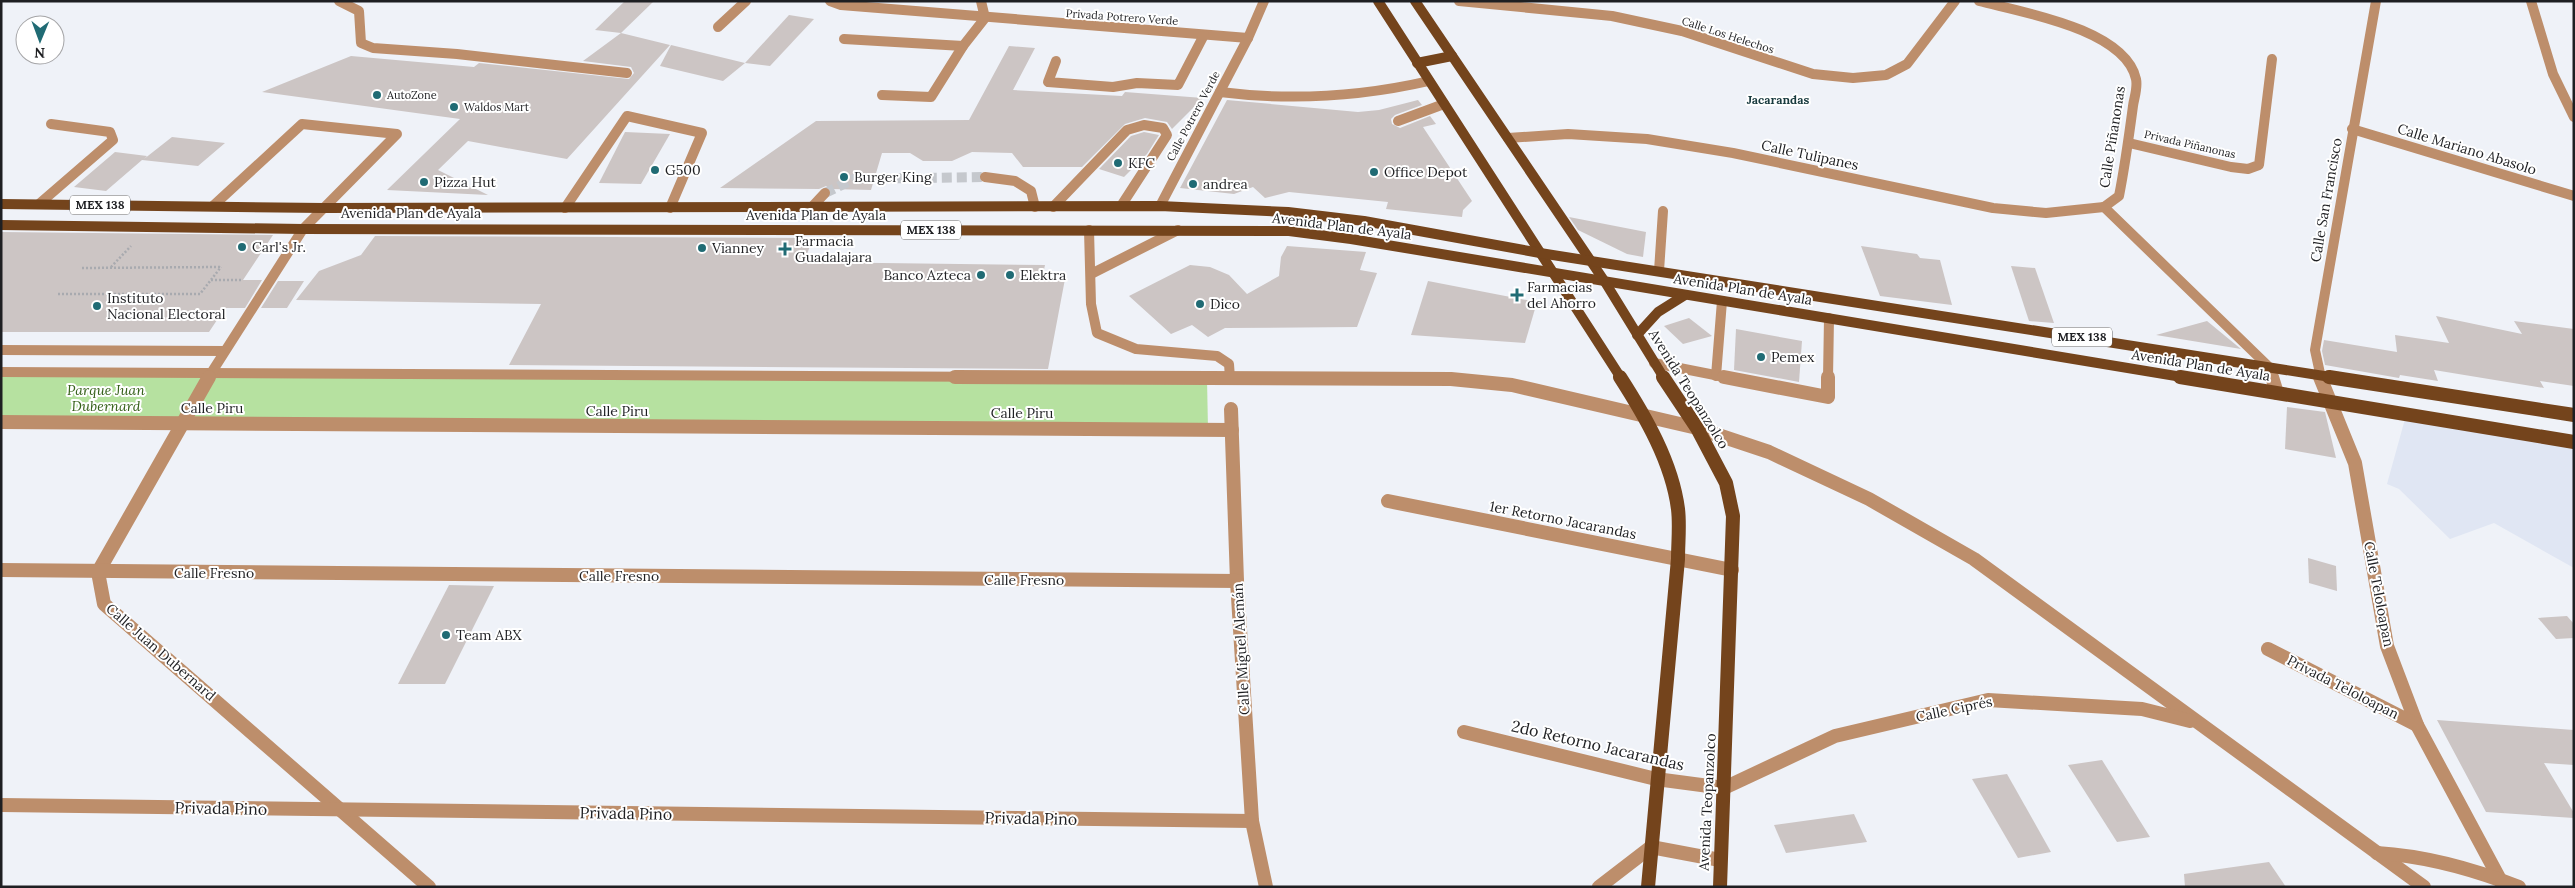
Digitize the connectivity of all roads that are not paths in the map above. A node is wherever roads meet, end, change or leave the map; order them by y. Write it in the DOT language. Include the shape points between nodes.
graph roads {
  1 [pos="339,1"];
  2 [pos="746,1"];
  3 [pos="830,1"];
  4 [pos="981,1"];
  5 [pos="1264,1"];
  6 [pos="1378,1"];
  7 [pos="1416,1"];
  8 [pos="1459,1"];
  9 [pos="1955,1"];
  10 [pos="1979,1"];
  11 [pos="2376,1"];
  12 [pos="2531,1"];
  13 [pos="985,18"];
  14 [pos="718,27"];
  15 [pos="1204,35"];
  16 [pos="1248,38"];
  17 [pos="844,39"];
  18 [pos="963,46"];
  19 [pos="1452,56"];
  20 [pos="2272,60"];
  21 [pos="1056,61"];
  22 [pos="1417,63"];
  23 [pos="627,73"];
  24 [pos="1429,81"];
  25 [pos="1220,92"];
  26 [pos="882,94"];
  27 [pos="1444,104"];
  28 [pos="2574,117"];
  29 [pos="1398,121"];
  30 [pos="51,124"];
  31 [pos="2352,129"];
  32 [pos="1508,138"];
  33 [pos="2129,143"];
  34 [pos="985,177"];
  35 [pos="825,193"];
  36 [pos="2574,196"];
  37 [pos="1,204"];
  38 [pos="40,204"];
  39 [pos="213,206"];
  40 [pos="1121,206"];
  41 [pos="1160,206"];
  42 [pos="1035,207"];
  43 [pos="1053,207"];
  44 [pos="2104,207"];
  45 [pos="324,208"];
  46 [pos="565,208"];
  47 [pos="670,208"];
  48 [pos="811,208"];
  49 [pos="1663,212"];
  50 [pos="1,225"];
  51 [pos="303,228"];
  52 [pos="1089,230"];
  53 [pos="1178,230"];
  54 [pos="1540,252"];
  55 [pos="1590,260"];
  56 [pos="1659,271"];
  57 [pos="1090,274"];
  58 [pos="1556,274"];
  59 [pos="1605,282"];
  60 [pos="1684,295"];
  61 [pos="1722,301"];
  62 [pos="1829,318"];
  63 [pos="1637,335"];
  64 [pos="1,350"];
  65 [pos="224,352"];
  66 [pos="1654,363"];
  67 [pos="2268,366"];
  68 [pos="1,372"];
  69 [pos="211,373"];
  70 [pos="2319,374"];
  71 [pos="1716,376"];
  72 [pos="1230,378"];
  73 [pos="2278,393"];
  74 [pos="2330,401"];
  75 [pos="1231,409"];
  76 [pos="1644,414"];
  77 [pos="2574,415"];
  78 [pos="1,422"];
  79 [pos="182,423"];
  80 [pos="1697,428"];
  81 [pos="1232,430"];
  82 [pos="2574,442"];
  83 [pos="1388,501"];
  84 [pos="1678,559"];
  85 [pos="1,570"];
  86 [pos="1732,570"];
  87 [pos="98,572"];
  88 [pos="1237,581"];
  89 [pos="2268,649"];
  90 [pos="2196,722"];
  91 [pos="2417,725"];
  92 [pos="1464,732"];
  93 [pos="1656,779"];
  94 [pos="1724,788"];
  95 [pos="1,805"];
  96 [pos="343,810"];
  97 [pos="1252,821"];
  98 [pos="1651,847"];
  99 [pos="2377,853"];
  100 [pos="1720,860"];
  101 [pos="2502,883"];
  102 [pos="429,887"];
  103 [pos="1266,887"];
  104 [pos="1599,887"];
  105 [pos="1648,887"];
  106 [pos="1720,887"];
  107 [pos="2424,887"];
  108 [pos="2519,887"];
  1 -- 23 [label="street" via="358,11 361,43 373,48"];
  2 -- 14 [label="street"];
  3 -- 13 [label="street, Privada Potrero Verde" via="841,5"];
  4 -- 13 [label="street"];
  5 -- 16 [label="street, Calle Potrero Verde"];
  6 -- 22 [label="main road"];
  7 -- 19 [label="main road, Avenida Teopanzolco"];
  8 -- 9 [label="street, Calle Los Helechos" via="1612,16 1682,31 1813,74 1853,78 1886,75 1908,64"];
  10 -- 33 [label="street, Calle Piñanonas" via="2072,26 2106,42 2131,64 2136,80"];
  11 -- 31 [label="street, Calle San Francisco"];
  12 -- 28 [label="street" via="2552,74"];
  13 -- 15 [label="street, Privada Potrero Verde"];
  13 -- 18 [label="street"];
  15 -- 16 [label="street"];
  15 -- 21 [label="street" via="1178,85 1137,83 1113,87 1048,82"];
  16 -- 25 [label="street, Calle Potrero Verde"];
  17 -- 18 [label="street"];
  18 -- 26 [label="street" via="931,97"];
  19 -- 22 [label="main road"];
  19 -- 32 [label="main road, Avenida Teopanzolco"];
  20 -- 33 [label="street, Privada Piñanonas" via="2259,165 2231,167"];
  22 -- 24 [label="main road"];
  24 -- 25 [label="street" via="1308,98"];
  24 -- 27 [label="main road"];
  25 -- 41 [label="street, Calle Potrero Verde"];
  27 -- 29 [label="street"];
  27 -- 54 [label="main road"];
  30 -- 38 [label="street" via="110,132 113,140"];
  31 -- 36 [label="street, Calle Mariano Abasolo"];
  31 -- 70 [label="street, Calle San Francisco" via="2315,350"];
  32 -- 44 [label="street, Calle Tulipanes" via="1568,134 1647,139 1733,153 1993,208 2046,213"];
  32 -- 55 [label="main road, Avenida Teopanzolco"];
  33 -- 44 [label="street, Calle Piñanonas" via="2119,196"];
  34 -- 42 [label="street" via="1015,181 1031,191"];
  35 -- 48 [label="street"];
  37 -- 38 [label="main road, Avenida Plan de Ayala / MEX 138"];
  38 -- 39 [label="main road, Avenida Plan de Ayala / MEX 138"];
  39 -- 45 [label="main road, Avenida Plan de Ayala / MEX 138"];
  39 -- 45 [label="street" via="302,124 397,134"];
  40 -- 41 [label="main road, Avenida Plan de Ayala / MEX 138"];
  40 -- 43 [label="main road, Avenida Plan de Ayala / MEX 138"];
  40 -- 43 [label="street" via="1160,149 1167,135 1163,128 1136,125 1127,130"];
  41 -- 54 [label="main road, Avenida Plan de Ayala / MEX 138" via="1288,212 1364,221"];
  42 -- 43 [label="main road, Avenida Plan de Ayala / MEX 138"];
  42 -- 48 [label="main road, Avenida Plan de Ayala / MEX 138"];
  44 -- 67 [label="street, Calle Piñanonas"];
  45 -- 46 [label="main road, Avenida Plan de Ayala / MEX 138"];
  45 -- 51 [label="street"];
  46 -- 47 [label="main road, Avenida Plan de Ayala / MEX 138"];
  46 -- 47 [label="street" via="626,116 702,133"];
  47 -- 48 [label="main road, Avenida Plan de Ayala / MEX 138"];
  49 -- 56 [label="street"];
  50 -- 51 [label="main road, Avenida Plan de Ayala / MEX 138"];
  51 -- 52 [label="main road, Avenida Plan de Ayala / MEX 138"];
  51 -- 65 [label="street"];
  52 -- 53 [label="main road, Avenida Plan de Ayala / MEX 138"];
  52 -- 57 [label="street"];
  53 -- 57 [label="street"];
  53 -- 58 [label="main road, Avenida Plan de Ayala / MEX 138" via="1289,231"];
  54 -- 55 [label="main road, Avenida Plan de Ayala / MEX 138"];
  54 -- 58 [label="main road"];
  55 -- 56 [label="main road, Avenida Plan de Ayala / MEX 138"];
  55 -- 59 [label="main road, Avenida Teopanzolco"];
  56 -- 67 [label="main road, Avenida Plan de Ayala / MEX 138"];
  57 -- 72 [label="street" via="1091,304 1097,333 1136,350 1217,356 1229,364"];
  58 -- 59 [label="main road, Avenida Plan de Ayala / MEX 138"];
  58 -- 76 [label="main road"];
  59 -- 60 [label="main road, Avenida Plan de Ayala / MEX 138"];
  59 -- 63 [label="main road, Avenida Teopanzolco"];
  60 -- 61 [label="main road, Avenida Plan de Ayala / MEX 138"];
  60 -- 63 [label="main road" via="1660,308 1646,320"];
  61 -- 62 [label="main road, Avenida Plan de Ayala / MEX 138"];
  61 -- 71 [label="street"];
  62 -- 71 [label="street" via="1828,397"];
  62 -- 73 [label="main road, Avenida Plan de Ayala / MEX 138"];
  63 -- 66 [label="main road, Avenida Teopanzolco"];
  64 -- 65 [label="street"];
  65 -- 69 [label="street"];
  66 -- 71 [label="street"];
  66 -- 80 [label="main road, Avenida Teopanzolco"];
  67 -- 70 [label="main road, Avenida Plan de Ayala / MEX 138"];
  67 -- 73 [label="street, Calle Piñanonas"];
  68 -- 69 [label="street"];
  69 -- 72 [label="street"];
  69 -- 79 [label="street"];
  70 -- 74 [label="street, Calle San Francisco"];
  70 -- 77 [label="main road, Avenida Plan de Ayala / MEX 138"];
  72 -- 76 [label="street" via="1451,379 1512,385"];
  73 -- 74 [label="main road, Avenida Plan de Ayala / MEX 138"];
  74 -- 82 [label="main road, Avenida Plan de Ayala / MEX 138"];
  74 -- 91 [label="street, Calle Teloloapan" via="2355,463 2387,646"];
  75 -- 81 [label="street, Calle Miguel Alemán"];
  76 -- 80 [label="street"];
  76 -- 84 [label="main road" via="1669,474 1678,509"];
  78 -- 79 [label="street, Calle Piru"];
  79 -- 81 [label="street, Calle Piru"];
  79 -- 87 [label="street"];
  80 -- 86 [label="main road, Avenida Teopanzolco" via="1726,483 1733,516"];
  80 -- 90 [label="street" via="1769,452 1869,499 1974,559"];
  81 -- 88 [label="street, Calle Miguel Alemán"];
  83 -- 84 [label="street, 1er Retorno Jacarandas"];
  84 -- 86 [label="street, 1er Retorno Jacarandas"];
  84 -- 93 [label="main road"];
  85 -- 87 [label="street, Calle Fresno"];
  86 -- 94 [label="main road, Avenida Teopanzolco"];
  87 -- 88 [label="street, Calle Fresno"];
  87 -- 96 [label="street, Calle Juan Dubernard" via="104,604"];
  88 -- 97 [label="street, Calle Miguel Alemán"];
  89 -- 91 [label="street, Privada Teloloapan"];
  90 -- 94 [label="street, Calle Ciprés" via="2142,709 1988,700 1835,736"];
  90 -- 99 [label="street"];
  91 -- 101 [label="street, Calle Teloloapan"];
  92 -- 93 [label="street, 2do Retorno Jacarandas"];
  93 -- 94 [label="street, 2do Retorno Jacarandas"];
  93 -- 98 [label="main road"];
  94 -- 100 [label="main road, Avenida Teopanzolco"];
  95 -- 96 [label="street, Privada Pino"];
  96 -- 97 [label="street, Privada Pino"];
  96 -- 102 [label="street, Calle Juan Dubernard"];
  97 -- 103 [label="street, Calle Miguel Alemán"];
  98 -- 100 [label="street"];
  98 -- 104 [label="street"];
  98 -- 105 [label="main road"];
  99 -- 101 [label="street" via="2434,859"];
  99 -- 107 [label="street"];
  100 -- 106 [label="main road, Avenida Teopanzolco"];
  101 -- 108 [label="street"];
}
